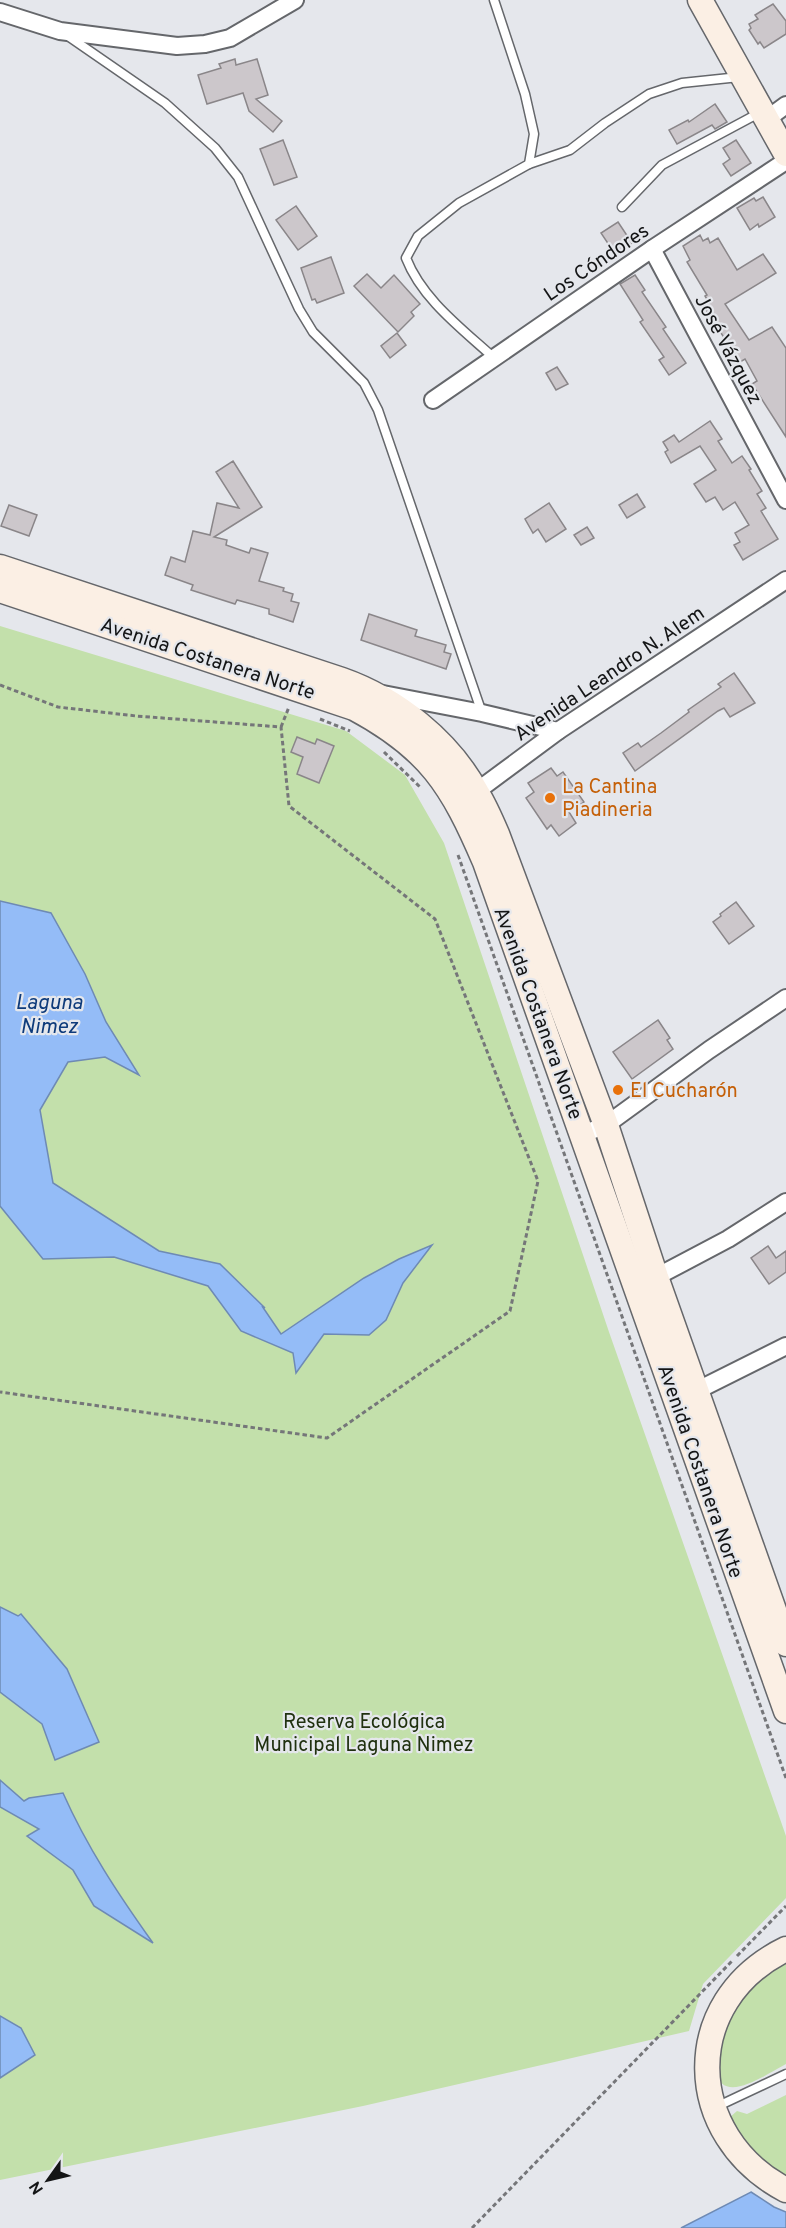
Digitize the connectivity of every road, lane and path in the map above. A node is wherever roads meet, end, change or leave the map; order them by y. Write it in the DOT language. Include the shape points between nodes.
graph roads {
  1 [pos="296,0"];
  2 [pos="494,0"];
  3 [pos="700,0"];
  4 [pos="0,12"];
  5 [pos="60,31"];
  6 [pos="743,77"];
  7 [pos="786,105"];
  8 [pos="777,136"];
  9 [pos="529,164"];
  10 [pos="622,207"];
  11 [pos="652,249"];
  12 [pos="494,358"];
  13 [pos="432,400"];
  14 [pos="786,501"];
  15 [pos="0,567"];
  16 [pos="786,580"];
  17 [pos="0,590"];
  18 [pos="0,685"];
  19 [pos="371,692"];
  20 [pos="482,713"];
  21 [pos="310,716"];
  22 [pos="352,731"];
  23 [pos="558,731"];
  24 [pos="377,747"];
  25 [pos="426,795"];
  26 [pos="467,798"];
  27 [pos="454,845"];
  28 [pos="786,998"];
  29 [pos="606,1125"];
  30 [pos="583,1134"];
  31 [pos="786,1202"];
  32 [pos="645,1280"];
  33 [pos="786,1346"];
  34 [pos="0,1392"];
  35 [pos="686,1396"];
  36 [pos="786,1644"];
  37 [pos="786,1712"];
  38 [pos="786,1778"];
  39 [pos="786,1906"];
  40 [pos="786,1949"];
  41 [pos="786,2074"];
  42 [pos="713,2108"];
  43 [pos="786,2190"];
  44 [pos="472,2228"];
  1 -- 5 [label="street" via="230,38 205,44 177,46"];
  2 -- 9 [label="lane" via="532,124"];
  3 -- 6 [label="street"];
  4 -- 5 [label="street"];
  5 -- 20 [label="lane" via="165,103 216,148 238,177 299,309 313,332 364,383 378,410"];
  6 -- 8 [label="street"];
  6 -- 9 [label="lane" via="682,83 650,94 570,150"];
  7 -- 8 [label="street, Los Cóndores"];
  8 -- 10 [label="lane" via="662,165"];
  8 -- 11 [label="street, Los Cóndores"];
  9 -- 12 [label="lane" via="459,203 418,236 406,258 420,285"];
  11 -- 12 [label="street, Los Cóndores"];
  11 -- 14 [label="street, José Vázquez"];
  12 -- 13 [label="street, Los Cóndores"];
  15 -- 19 [label="street, Avenida Costanera Norte"];
  16 -- 23 [label="street, Avenida Leandro N. Alem"];
  17 -- 26 [label="street, Avenida Costanera Norte" via="354,708 394,732"];
  18 -- 34 [label="path" via="58,707 281,727 289,806 435,919 538,1180 510,1311 327,1438"];
  19 -- 20 [label="street"];
  19 -- 26 [label="street, Avenida Costanera Norte" via="408,716 440,744"];
  20 -- 23 [label="street"];
  21 -- 22 [label="path"];
  23 -- 26 [label="street, Avenida Leandro N. Alem"];
  24 -- 25 [label="path"];
  26 -- 29 [label="street, Avenida Costanera Norte" via="501,845"];
  26 -- 30 [label="street, Avenida Costanera Norte" via="485,862"];
  27 -- 38 [label="path"];
  28 -- 29 [label="street"];
  29 -- 30 [label="street"];
  29 -- 32 [label="street, Avenida Costanera Norte"];
  30 -- 32 [label="street, Avenida Costanera Norte"];
  31 -- 32 [label="street" via="746,1228"];
  32 -- 35 [label="street, Avenida Costanera Norte"];
  33 -- 35 [label="street"];
  35 -- 36 [label="street, Avenida Costanera Norte"];
  35 -- 37 [label="street, Avenida Costanera Norte"];
  39 -- 44 [label="path"];
  40 -- 42 [label="street" via="745,1977 716,2021 708,2055"];
  41 -- 42 [label="lane"];
  42 -- 43 [label="street" via="741,2157"];
}
